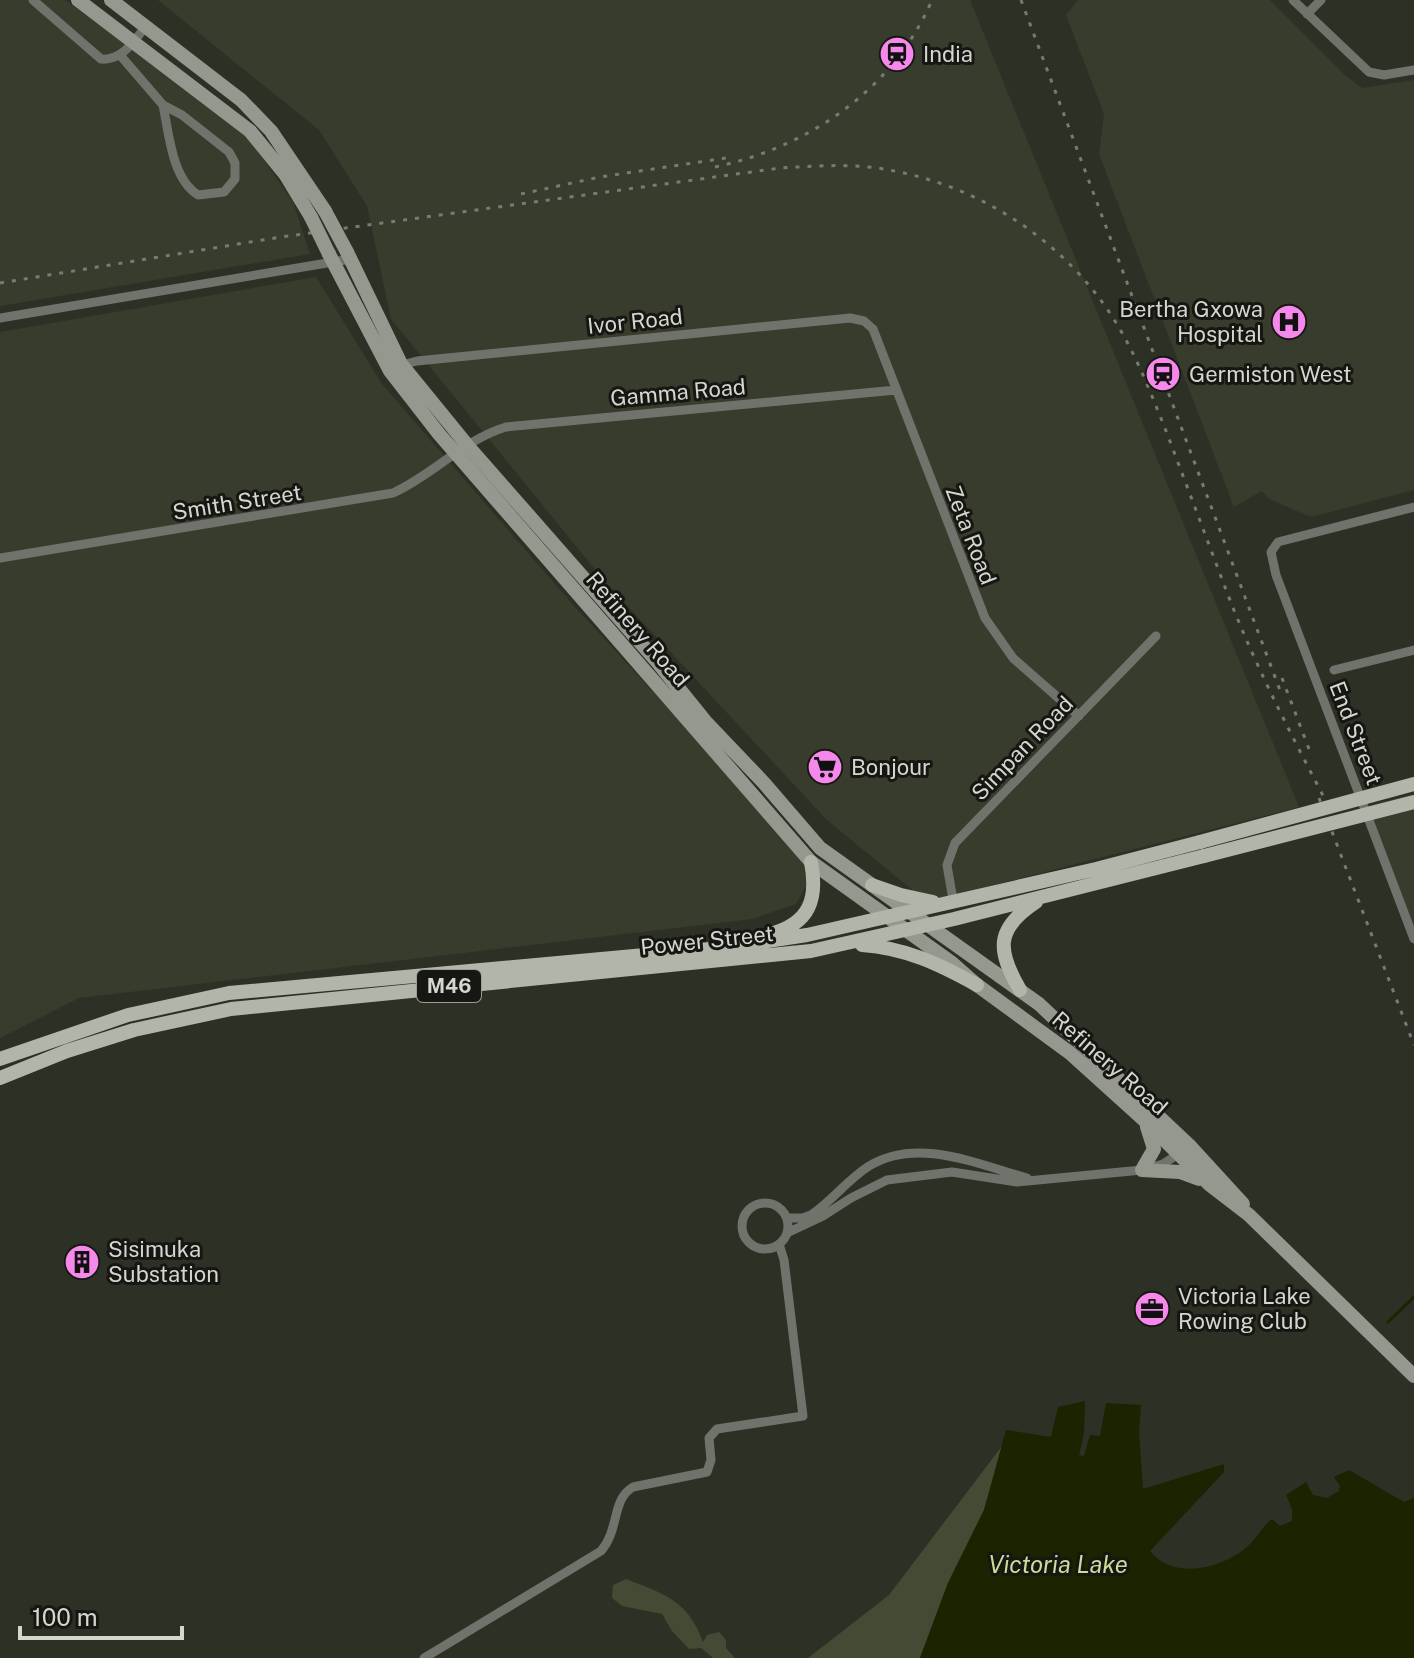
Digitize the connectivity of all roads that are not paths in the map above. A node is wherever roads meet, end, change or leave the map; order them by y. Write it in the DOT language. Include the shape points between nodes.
graph roads {
  1 [pos="33,0"];
  2 [pos="78,0"];
  3 [pos="111,0"];
  4 [pos="1293,0"];
  5 [pos="1321,0"];
  6 [pos="1307,14"];
  7 [pos="146,26"];
  8 [pos="133,42"];
  9 [pos="120,55"];
  10 [pos="1414,70"];
  11 [pos="163,105"];
  12 [pos="271,131"];
  13 [pos="259,141"];
  14 [pos="318,214"];
  15 [pos="349,255"];
  16 [pos="331,258"];
  17 [pos="0,318"];
  18 [pos="877,337"];
  19 [pos="395,368"];
  20 [pos="896,390"];
  21 [pos="461,449"];
  22 [pos="1414,507"];
  23 [pos="0,558"];
  24 [pos="1156,636"];
  25 [pos="1414,650"];
  26 [pos="653,669"];
  27 [pos="1334,670"];
  28 [pos="1079,716"];
  29 [pos="1414,784"];
  30 [pos="1414,802"];
  31 [pos="1202,849"];
  32 [pos="811,862"];
  33 [pos="872,885"];
  34 [pos="1043,897"];
  35 [pos="948,901"];
  36 [pos="909,911"];
  37 [pos="888,916"];
  38 [pos="927,924"];
  39 [pos="906,929"];
  40 [pos="1414,939"];
  41 [pos="845,944"];
  42 [pos="721,948"];
  43 [pos="419,981"];
  44 [pos="977,985"];
  45 [pos="1020,990"];
  46 [pos="128,1015"];
  47 [pos="134,1030"];
  48 [pos="0,1059"];
  49 [pos="0,1078"];
  50 [pos="1143,1119"];
  51 [pos="1184,1149"];
  52 [pos="933,1154"];
  53 [pos="1142,1170"];
  54 [pos="934,1173"];
  55 [pos="1032,1180"];
  56 [pos="1210,1185"];
  57 [pos="1249,1215"];
  58 [pos="787,1218"];
  59 [pos="787,1233"];
  60 [pos="779,1244"];
  61 [pos="1414,1376"];
  62 [pos="424,1658"];
  1 -- 9 [label="street" via="101,59"];
  2 -- 8 [label="main road, Refinery Road"];
  3 -- 7 [label="main road, Refinery Road"];
  4 -- 6 [label="street"];
  5 -- 6 [label="street"];
  6 -- 10 [label="street" via="1369,72"];
  7 -- 8 [label="street"];
  7 -- 12 [label="main road, Refinery Road" via="241,100"];
  8 -- 9 [label="street"];
  8 -- 13 [label="main road, Refinery Road" via="207,95"];
  9 -- 11 [label="street"];
  11 -- 11 [label="street" via="229,152 235,179 224,192 198,195 186,186"];
  12 -- 13 [label="main road"];
  12 -- 14 [label="main road, Refinery Road"];
  13 -- 14 [label="main road, Refinery Road"];
  14 -- 15 [label="main road, Refinery Road, bridge"];
  14 -- 16 [label="main road, Refinery Road, bridge"];
  15 -- 16 [label="street"];
  15 -- 19 [label="main road, Refinery Road"];
  16 -- 17 [label="street"];
  16 -- 19 [label="main road, Refinery Road"];
  18 -- 19 [label="street, Ivor Road" via="870,324 850,318"];
  18 -- 20 [label="street, Zeta Road"];
  19 -- 21 [label="main road, Refinery Road"];
  20 -- 21 [label="street, Gamma Road" via="529,424 498,430"];
  20 -- 28 [label="street, Zeta Road" via="985,618 1013,658"];
  21 -- 23 [label="street, Smith Street" via="412,484 373,498"];
  21 -- 26 [label="main road, Refinery Road"];
  22 -- 40 [label="street, End Street" via="1278,542 1271,552"];
  24 -- 28 [label="street, Simpan Road"];
  25 -- 27 [label="street"];
  26 -- 32 [label="main road, Refinery Road"];
  26 -- 33 [label="main road, Refinery Road" via="820,848"];
  28 -- 35 [label="street, Simpan Road" via="955,843 947,865"];
  29 -- 31 [label="main road, Power Street, bridge"];
  30 -- 31 [label="main road, Power Street, bridge"];
  31 -- 34 [label="main road, Power Street"];
  31 -- 35 [label="main road, Power Street"];
  32 -- 37 [label="main road, Refinery Road"];
  32 -- 42 [label="main road" via="815,883 801,919 784,930"];
  33 -- 35 [label="main road" via="911,898"];
  33 -- 36 [label="main road, Refinery Road"];
  34 -- 38 [label="main road, Power Street / M46"];
  34 -- 45 [label="main road" via="1023,910 1004,936 1004,957"];
  35 -- 36 [label="main road, Power Street / M46"];
  36 -- 37 [label="main road, Power Street / M46"];
  36 -- 38 [label="main road, Refinery Road"];
  37 -- 39 [label="main road, Refinery Road"];
  37 -- 42 [label="main road, Power Street / M46"];
  38 -- 39 [label="main road, Power Street / M46"];
  38 -- 45 [label="main road, Refinery Road"];
  39 -- 41 [label="main road, Power Street / M46"];
  39 -- 44 [label="main road, Refinery Road"];
  41 -- 43 [label="main road, Power Street / M46" via="707,962"];
  41 -- 44 [label="main road" via="917,955"];
  42 -- 43 [label="main road, Power Street / M46"];
  43 -- 46 [label="main road, Power Street / M46" via="229,993"];
  43 -- 47 [label="main road, Power Street / M46" via="231,1009"];
  44 -- 50 [label="main road, Refinery Road" via="1070,1053"];
  45 -- 51 [label="main road, Refinery Road" via="1052,1015"];
  46 -- 47 [label="main road"];
  46 -- 48 [label="main road, Power Street / M46"];
  47 -- 49 [label="main road, Power Street / M46"];
  50 -- 51 [label="main road, Refinery Road"];
  50 -- 53 [label="main road" via="1154,1149"];
  51 -- 53 [label="street" via="1163,1164"];
  51 -- 56 [label="main road, Refinery Road"];
  51 -- 57 [label="main road, Refinery Road" via="1219,1176"];
  52 -- 54 [label="street"];
  52 -- 55 [label="street"];
  52 -- 58 [label="street" via="882,1160 811,1215"];
  53 -- 55 [label="street"];
  53 -- 56 [label="main road" via="1180,1172"];
  54 -- 55 [label="street"];
  54 -- 59 [label="street" via="876,1184"];
  56 -- 57 [label="main road, Refinery Road"];
  57 -- 61 [label="main road, Refinery Road"];
  58 -- 59 [label="street"];
  58 -- 60 [label="street" via="778,1207 764,1203 743,1218 750,1244 765,1249"];
  59 -- 60 [label="street"];
  60 -- 62 [label="street" via="803,1416 717,1429 709,1438 707,1472 626,1491 601,1551"];
}
